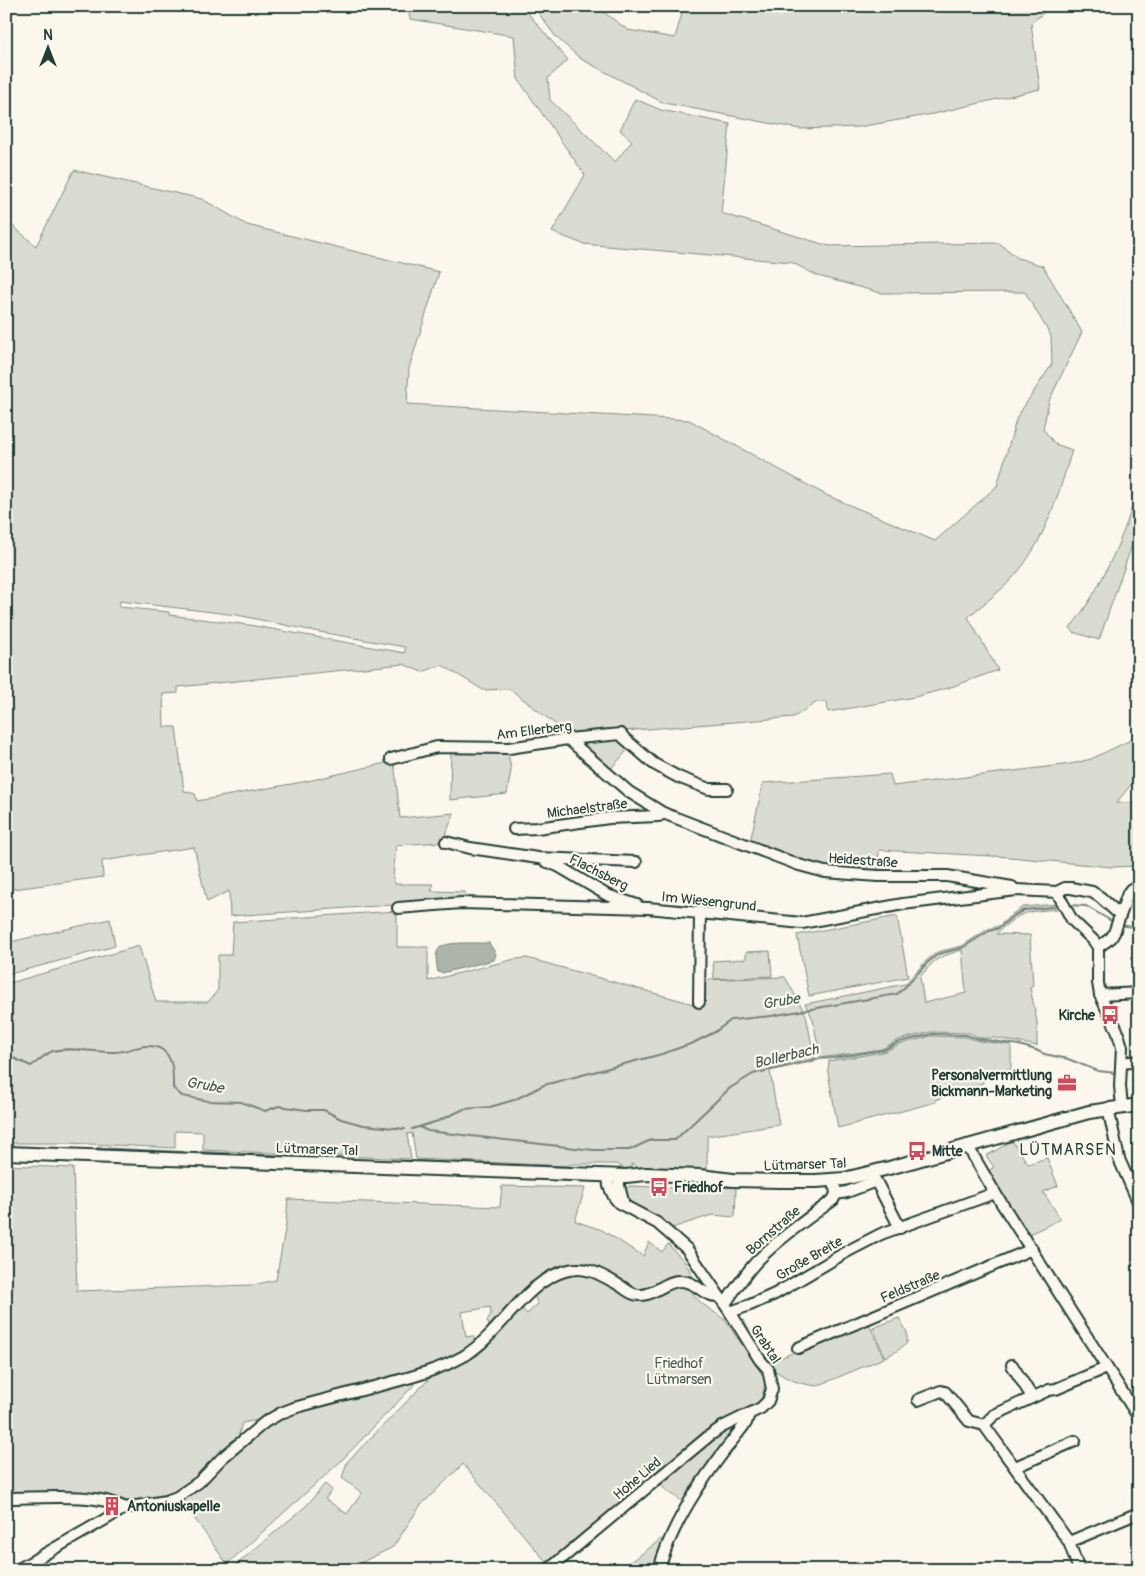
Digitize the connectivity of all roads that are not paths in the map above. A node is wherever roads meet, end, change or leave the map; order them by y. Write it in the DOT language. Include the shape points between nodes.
graph roads {
  1 [pos="568,739"];
  2 [pos="391,759"];
  3 [pos="726,790"];
  4 [pos="663,813"];
  5 [pos="514,829"];
  6 [pos="446,842"];
  7 [pos="538,858"];
  8 [pos="636,862"];
  9 [pos="1139,887"];
  10 [pos="1016,890"];
  11 [pos="1059,896"];
  12 [pos="398,908"];
  13 [pos="648,908"];
  14 [pos="700,912"];
  15 [pos="1118,921"];
  16 [pos="1098,947"];
  17 [pos="1139,993"];
  18 [pos="1100,995"];
  19 [pos="699,1002"];
  20 [pos="1139,1061"];
  21 [pos="1122,1063"];
  22 [pos="1139,1105"];
  23 [pos="1122,1106"];
  24 [pos="1108,1108"];
  25 [pos="967,1145"];
  26 [pos="6,1153"];
  27 [pos="618,1176"];
  28 [pos="834,1180"];
  29 [pos="995,1193"];
  30 [pos="836,1194"];
  31 [pos="1139,1204"];
  32 [pos="900,1228"];
  33 [pos="1032,1249"];
  34 [pos="724,1304"];
  35 [pos="798,1348"];
  36 [pos="1012,1364"];
  37 [pos="1106,1368"];
  38 [pos="1032,1397"];
  39 [pos="918,1400"];
  40 [pos="749,1414"];
  41 [pos="1139,1418"];
  42 [pos="984,1425"];
  43 [pos="1075,1442"];
  44 [pos="1015,1468"];
  45 [pos="6,1498"];
  46 [pos="125,1508"];
  47 [pos="1136,1514"];
  48 [pos="1069,1542"];
  49 [pos="17,1570"];
  50 [pos="548,1570"];
  51 [pos="658,1570"];
  52 [pos="1079,1570"];
  1 -- 2 [label="street, Am Ellerberg" via="509,748 437,747"];
  1 -- 3 [label="street, Am Ellerberg" via="621,734 654,764 678,777 709,789"];
  1 -- 4 [label="street, Heidestraße" via="629,792"];
  4 -- 5 [label="street, Michaelstraße" via="659,816"];
  4 -- 10 [label="street, Heidestraße" via="799,865 826,872 947,876"];
  6 -- 7 [label="street, Flachsberg"];
  7 -- 8 [label="street, Flachsberg"];
  7 -- 13 [label="street, Flachsberg" via="607,895"];
  9 -- 15 [label="street" via="1128,893"];
  10 -- 11 [label="street, Heidestraße"];
  10 -- 14 [label="street, Im Wiesengrund" via="903,904 802,923"];
  11 -- 15 [label="street, Heidestraße" via="1065,888 1092,892 1100,896"];
  11 -- 16 [label="street" via="1072,920"];
  12 -- 13 [label="street, Im Wiesengrund" via="460,903"];
  13 -- 14 [label="street, Im Wiesengrund"];
  14 -- 19 [label="street"];
  15 -- 16 [label="street" via="1111,938"];
  16 -- 18 [label="street"];
  17 -- 18 [label="street"];
  18 -- 21 [label="street" via="1117,1030"];
  20 -- 21 [label="street"];
  21 -- 23 [label="street"];
  22 -- 23 [label="main road"];
  23 -- 24 [label="main road, Lütmarser Tal"];
  24 -- 25 [label="main road, Lütmarser Tal"];
  24 -- 31 [label="street" via="1120,1159"];
  25 -- 28 [label="main road, Lütmarser Tal"];
  25 -- 29 [label="street"];
  26 -- 27 [label="main road, Lütmarser Tal"];
  27 -- 28 [label="main road, Lütmarser Tal" via="645,1182 700,1184 733,1180"];
  27 -- 34 [label="street, Grabtal" via="609,1186 614,1197 675,1238"];
  28 -- 30 [label="street"];
  29 -- 32 [label="street, Große Breite"];
  29 -- 33 [label="street"];
  30 -- 32 [label="street" via="876,1181"];
  30 -- 34 [label="street, Bornstraße" via="833,1200 794,1228 757,1261"];
  32 -- 34 [label="street, Große Breite" via="881,1234 750,1305"];
  33 -- 35 [label="street, Feldstraße"];
  33 -- 37 [label="street"];
  34 -- 40 [label="street, Grabtal" via="772,1380 768,1401"];
  34 -- 46 [label="street" via="691,1282 680,1280 648,1294 635,1294 594,1271 564,1271 531,1290 489,1338 463,1356 420,1375 281,1412 248,1435 199,1482 177,1497"];
  36 -- 38 [label="street"];
  37 -- 38 [label="street"];
  37 -- 41 [label="street"];
  38 -- 42 [label="street" via="994,1415"];
  39 -- 42 [label="street" via="945,1392 969,1421"];
  40 -- 50 [label="street, Hohe Lied" via="709,1436"];
  40 -- 51 [label="street, Grabtal" via="686,1510 668,1542"];
  42 -- 44 [label="street"];
  43 -- 44 [label="street"];
  44 -- 48 [label="street"];
  45 -- 46 [label="street" via="91,1498"];
  46 -- 49 [label="street"];
  47 -- 48 [label="street"];
  48 -- 52 [label="street"];
}
